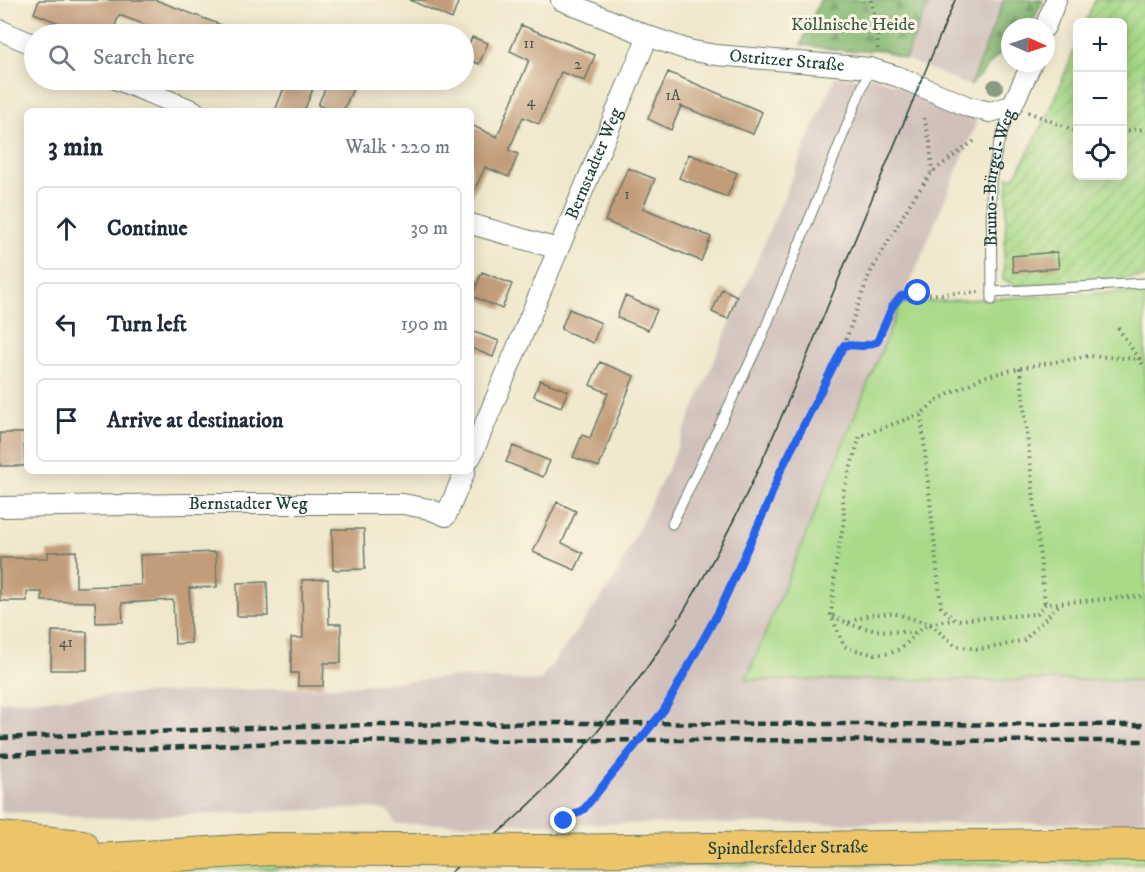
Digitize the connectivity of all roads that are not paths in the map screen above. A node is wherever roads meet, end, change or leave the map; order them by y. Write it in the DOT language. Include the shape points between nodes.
graph roads {
  1 [pos="561,0"];
  2 [pos="1056,0"];
  3 [pos="1049,18"];
  4 [pos="0,30"];
  5 [pos="648,36"];
  6 [pos="24,41"];
  7 [pos="870,68"];
  8 [pos="1028,72"];
  9 [pos="143,90"];
  10 [pos="1012,106"];
  11 [pos="187,108"];
  12 [pos="474,225"];
  13 [pos="558,249"];
  14 [pos="1145,283"];
  15 [pos="474,450"];
  16 [pos="464,474"];
  17 [pos="0,507"];
  18 [pos="672,525"];
  19 [pos="0,838"];
  20 [pos="1145,844"];
  21 [pos="148,856"];
  22 [pos="0,866"];
  1 -- 5 [label="street, Ostritzer Straße"];
  2 -- 3 [label="street"];
  4 -- 6 [label="street"];
  5 -- 7 [label="street, Ostritzer Straße" via="716,55"];
  5 -- 13 [label="street, Bernstadter Weg"];
  7 -- 10 [label="street, Ostritzer Straße" via="899,76 969,107 990,112"];
  7 -- 18 [label="lane" via="761,339"];
  8 -- 10 [label="street, Bruno-Bürgel-Weg"];
  9 -- 11 [label="street"];
  10 -- 14 [label="lane, Bruno-Bürgel-Weg" via="991,181 992,296"];
  12 -- 13 [label="street"];
  13 -- 15 [label="street, Bernstadter Weg"];
  16 -- 17 [label="street, Bernstadter Weg" via="446,516 403,504"];
  19 -- 21 [label="highway"];
  20 -- 21 [label="highway, Spindlersfelder Straße, bridge" via="551,840 395,850 270,849"];
  21 -- 22 [label="highway, Spindlersfelder Straße"];
}
